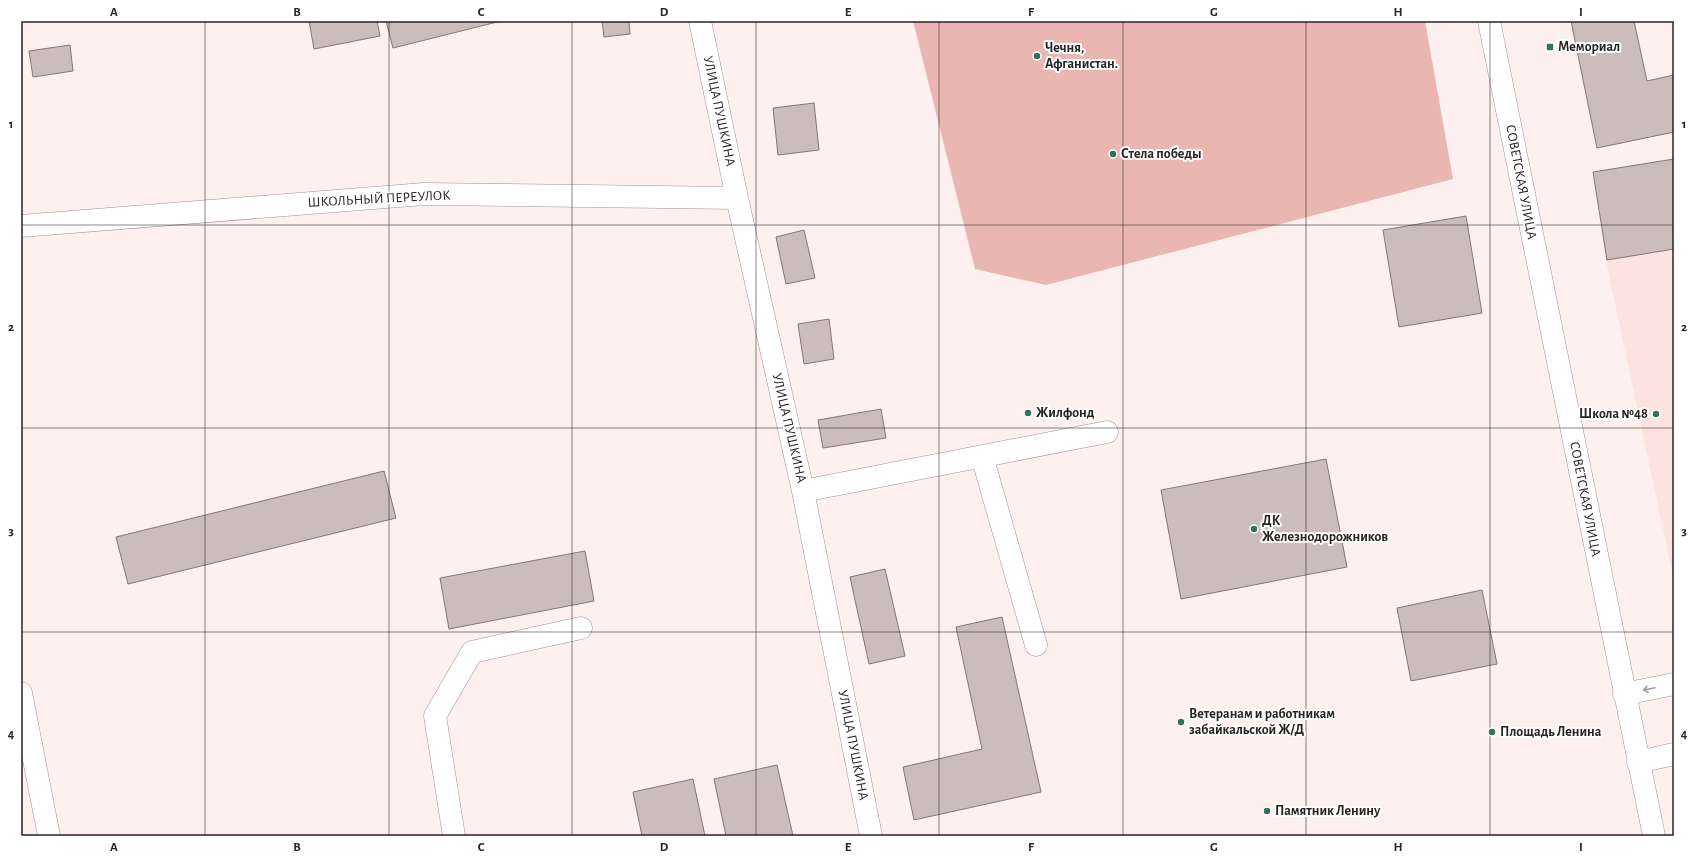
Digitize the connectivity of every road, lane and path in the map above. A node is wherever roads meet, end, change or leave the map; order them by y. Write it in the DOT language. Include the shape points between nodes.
graph roads {
  1 [pos="700,21"];
  2 [pos="1489,21"];
  3 [pos="737,198"];
  4 [pos="21,226"];
  5 [pos="1107,432"];
  6 [pos="982,456"];
  7 [pos="803,491"];
  8 [pos="581,628"];
  9 [pos="1036,645"];
  10 [pos="1674,684"];
  11 [pos="21,693"];
  12 [pos="1624,694"];
  13 [pos="1674,754"];
  14 [pos="1638,762"];
  15 [pos="49,836"];
  16 [pos="454,836"];
  17 [pos="871,836"];
  18 [pos="1654,836"];
  1 -- 3 [label="street, УЛИЦА ПУШКИНА"];
  2 -- 12 [label="street, СОВЕТСКАЯ УЛИЦА"];
  3 -- 4 [label="street, ШКОЛЬНЫЙ ПЕРЕУЛОК" via="424,194"];
  3 -- 7 [label="street, УЛИЦА ПУШКИНА"];
  5 -- 6 [label="street"];
  6 -- 7 [label="street"];
  6 -- 9 [label="street"];
  7 -- 17 [label="street, УЛИЦА ПУШКИНА"];
  8 -- 16 [label="street" via="472,652 435,716"];
  10 -- 12 [label="street, one-way"];
  11 -- 15 [label="street"];
  12 -- 14 [label="street, СОВЕТСКАЯ УЛИЦА"];
  13 -- 14 [label="street"];
  14 -- 18 [label="street, СОВЕТСКАЯ УЛИЦА"];
}
